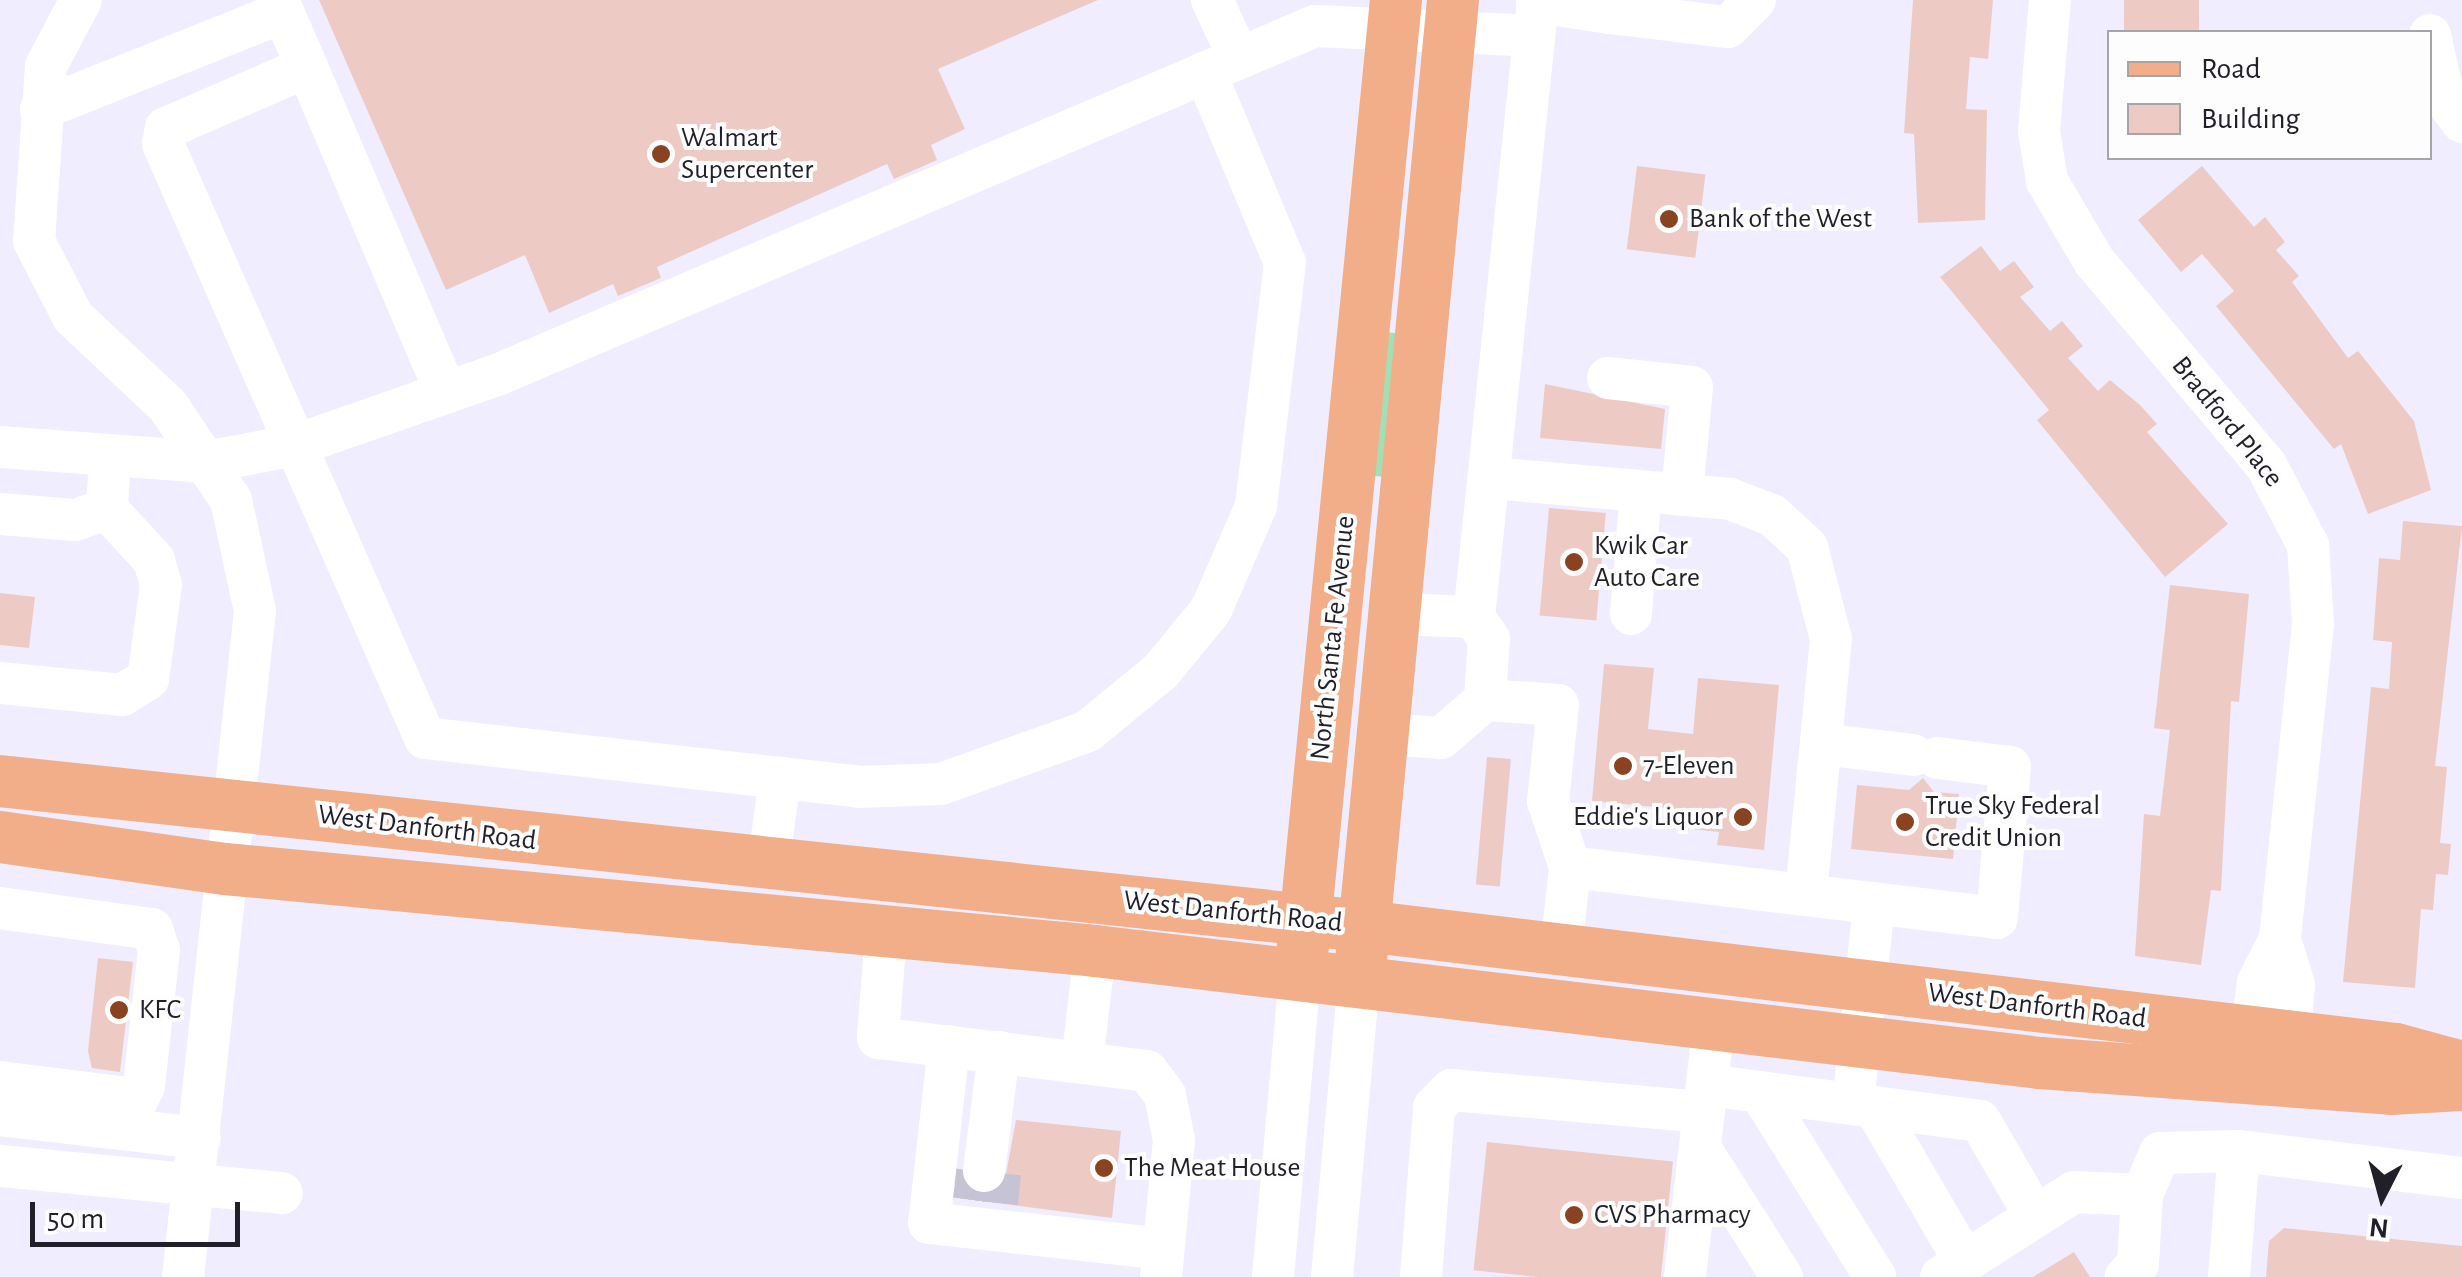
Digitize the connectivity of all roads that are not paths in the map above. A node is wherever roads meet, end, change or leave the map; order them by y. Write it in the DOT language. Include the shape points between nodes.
graph roads {
  1 [pos="81,0"];
  2 [pos="1212,0"];
  3 [pos="1755,0"];
  4 [pos="2050,0"];
  5 [pos="2428,0"];
  6 [pos="1611,6"];
  7 [pos="1536,13"];
  8 [pos="1452,14"];
  9 [pos="1394,16"];
  10 [pos="2429,30"];
  11 [pos="2432,47"];
  12 [pos="1221,64"];
  13 [pos="307,66"];
  14 [pos="40,109"];
  15 [pos="2462,122"];
  16 [pos="1608,378"];
  17 [pos="446,393"];
  18 [pos="296,445"];
  19 [pos="0,447"];
  20 [pos="110,459"];
  21 [pos="206,462"];
  22 [pos="1349,476"];
  23 [pos="1492,478"];
  24 [pos="1662,493"];
  25 [pos="0,514"];
  26 [pos="91,514"];
  27 [pos="1394,614"];
  28 [pos="1631,614"];
  29 [pos="1474,617"];
  30 [pos="0,683"];
  31 [pos="1485,700"];
  32 [pos="1383,734"];
  33 [pos="1821,744"];
  34 [pos="780,778"];
  35 [pos="0,781"];
  36 [pos="228,805"];
  37 [pos="0,837"];
  38 [pos="768,866"];
  39 [pos="1570,866"];
  40 [pos="225,869"];
  41 [pos="1806,895"];
  42 [pos="1874,903"];
  43 [pos="576,904"];
  44 [pos="0,908"];
  45 [pos="1304,920"];
  46 [pos="1364,926"];
  47 [pos="886,933"];
  48 [pos="1561,949"];
  49 [pos="1095,952"];
  50 [pos="1300,976"];
  51 [pos="1358,982"];
  52 [pos="1866,986"];
  53 [pos="1714,1024"];
  54 [pos="1860,1042"];
  55 [pos="981,1050"];
  56 [pos="2268,1057"];
  57 [pos="1082,1062"];
  58 [pos="2462,1067"];
  59 [pos="0,1082"];
  60 [pos="2462,1084"];
  61 [pos="1760,1092"];
  62 [pos="1864,1106"];
  63 [pos="129,1114"];
  64 [pos="0,1115"];
  65 [pos="1704,1115"];
  66 [pos="200,1138"];
  67 [pos="2239,1152"];
  68 [pos="0,1166"];
  69 [pos="2462,1178"];
  70 [pos="194,1186"];
  71 [pos="282,1193"];
  72 [pos="2142,1195"];
  73 [pos="970,1201"];
  74 [pos="2036,1216"];
  75 [pos="1162,1263"];
  76 [pos="1953,1269"];
  77 [pos="183,1277"];
  78 [pos="1272,1277"];
  79 [pos="1332,1277"];
  80 [pos="1422,1277"];
  81 [pos="1686,1277"];
  82 [pos="1782,1277"];
  83 [pos="1876,1277"];
  84 [pos="2126,1277"];
  85 [pos="2228,1277"];
  1 -- 14 [label="street" via="46,66"];
  2 -- 12 [label="street"];
  3 -- 6 [label="street" via="1728,27"];
  4 -- 56 [label="street, Bradford Place" via="2039,131 2047,181 2094,261 2266,465 2308,545 2313,624 2280,939 2294,985"];
  5 -- 10 [label="street"];
  6 -- 7 [label="street"];
  7 -- 8 [label="street"];
  7 -- 23 [label="street"];
  8 -- 9 [label="street"];
  8 -- 27 [label="main road, North Santa Fe Avenue"];
  9 -- 12 [label="street" via="1315,26"];
  9 -- 22 [label="main road, North Santa Fe Avenue"];
  11 -- 15 [label="street" via="2444,98"];
  12 -- 17 [label="street"];
  12 -- 34 [label="street" via="1284,263 1256,506 1210,610 1161,672 1088,731 1011,762 941,784"];
  13 -- 14 [label="street" via="282,12"];
  13 -- 17 [label="street"];
  13 -- 18 [label="street" via="166,128 162,144"];
  14 -- 21 [label="street" via="34,241 47,275 73,317 168,406"];
  16 -- 24 [label="street" via="1692,387"];
  17 -- 18 [label="street"];
  18 -- 21 [label="street"];
  18 -- 34 [label="street" via="426,738"];
  19 -- 20 [label="street"];
  20 -- 21 [label="street"];
  20 -- 26 [label="street"];
  21 -- 36 [label="street" via="231,500 255,611"];
  22 -- 27 [label="main road" via="1371,558 1368,613"];
  22 -- 45 [label="main road, North Santa Fe Avenue"];
  23 -- 24 [label="street"];
  23 -- 29 [label="street"];
  24 -- 28 [label="street"];
  24 -- 33 [label="street" via="1772,516 1807,547 1831,639"];
  25 -- 26 [label="street"];
  26 -- 30 [label="street" via="154,560 162,585 148,679 122,695"];
  27 -- 29 [label="street"];
  27 -- 32 [label="main road, North Santa Fe Avenue"];
  29 -- 31 [label="street" via="1489,639"];
  31 -- 32 [label="street" via="1441,738"];
  31 -- 39 [label="street" via="1558,705 1548,801"];
  32 -- 46 [label="main road, North Santa Fe Avenue"];
  33 -- 41 [label="street"];
  33 -- 42 [label="street" via="2010,767 1997,918"];
  34 -- 38 [label="street"];
  35 -- 36 [label="main road, West Danforth Road"];
  36 -- 38 [label="main road, West Danforth Road"];
  36 -- 40 [label="street"];
  37 -- 40 [label="main road, West Danforth Road"];
  38 -- 43 [label="main road" via="760,893 697,888"];
  38 -- 45 [label="main road, West Danforth Road"];
  39 -- 41 [label="street"];
  39 -- 48 [label="street"];
  40 -- 43 [label="main road, West Danforth Road"];
  40 -- 66 [label="street"];
  41 -- 42 [label="street"];
  42 -- 52 [label="street"];
  43 -- 47 [label="main road, West Danforth Road"];
  44 -- 63 [label="street" via="152,929 157,977 144,1086"];
  45 -- 46 [label="main road, West Danforth Road"];
  45 -- 50 [label="main road, North Santa Fe Avenue"];
  46 -- 48 [label="main road, West Danforth Road"];
  46 -- 51 [label="main road, North Santa Fe Avenue"];
  47 -- 49 [label="main road, West Danforth Road"];
  47 -- 55 [label="street" via="878,1038"];
  48 -- 52 [label="main road, West Danforth Road"];
  49 -- 50 [label="main road, West Danforth Road"];
  49 -- 57 [label="street"];
  50 -- 51 [label="main road, West Danforth Road"];
  50 -- 78 [label="street, North Santa Fe Avenue"];
  51 -- 53 [label="main road, West Danforth Road"];
  51 -- 79 [label="street, North Santa Fe Avenue"];
  52 -- 54 [label="street"];
  52 -- 56 [label="main road, West Danforth Road"];
  53 -- 54 [label="main road, West Danforth Road"];
  53 -- 65 [label="street"];
  54 -- 56 [label="main road, West Danforth Road"];
  54 -- 62 [label="street"];
  55 -- 57 [label="street"];
  55 -- 73 [label="street"];
  55 -- 73 [label="street"];
  56 -- 58 [label="main road, West Danforth Road"];
  56 -- 60 [label="main road, West Danforth Road"];
  57 -- 75 [label="street" via="1147,1070 1166,1095 1174,1140"];
  59 -- 63 [label="street"];
  61 -- 62 [label="street"];
  61 -- 65 [label="street"];
  61 -- 83 [label="street"];
  62 -- 74 [label="street" via="1980,1121"];
  62 -- 76 [label="street"];
  63 -- 64 [label="street"];
  63 -- 66 [label="street"];
  65 -- 80 [label="street" via="1450,1090 1434,1107"];
  65 -- 81 [label="street"];
  65 -- 82 [label="street"];
  66 -- 70 [label="street"];
  67 -- 69 [label="street"];
  67 -- 72 [label="street" via="2160,1152"];
  67 -- 85 [label="street"];
  68 -- 70 [label="street"];
  70 -- 71 [label="street"];
  70 -- 77 [label="street"];
  72 -- 74 [label="street" via="2074,1192"];
  72 -- 84 [label="street" via="2138,1264"];
  73 -- 75 [label="street"];
  74 -- 76 [label="street"];
}
